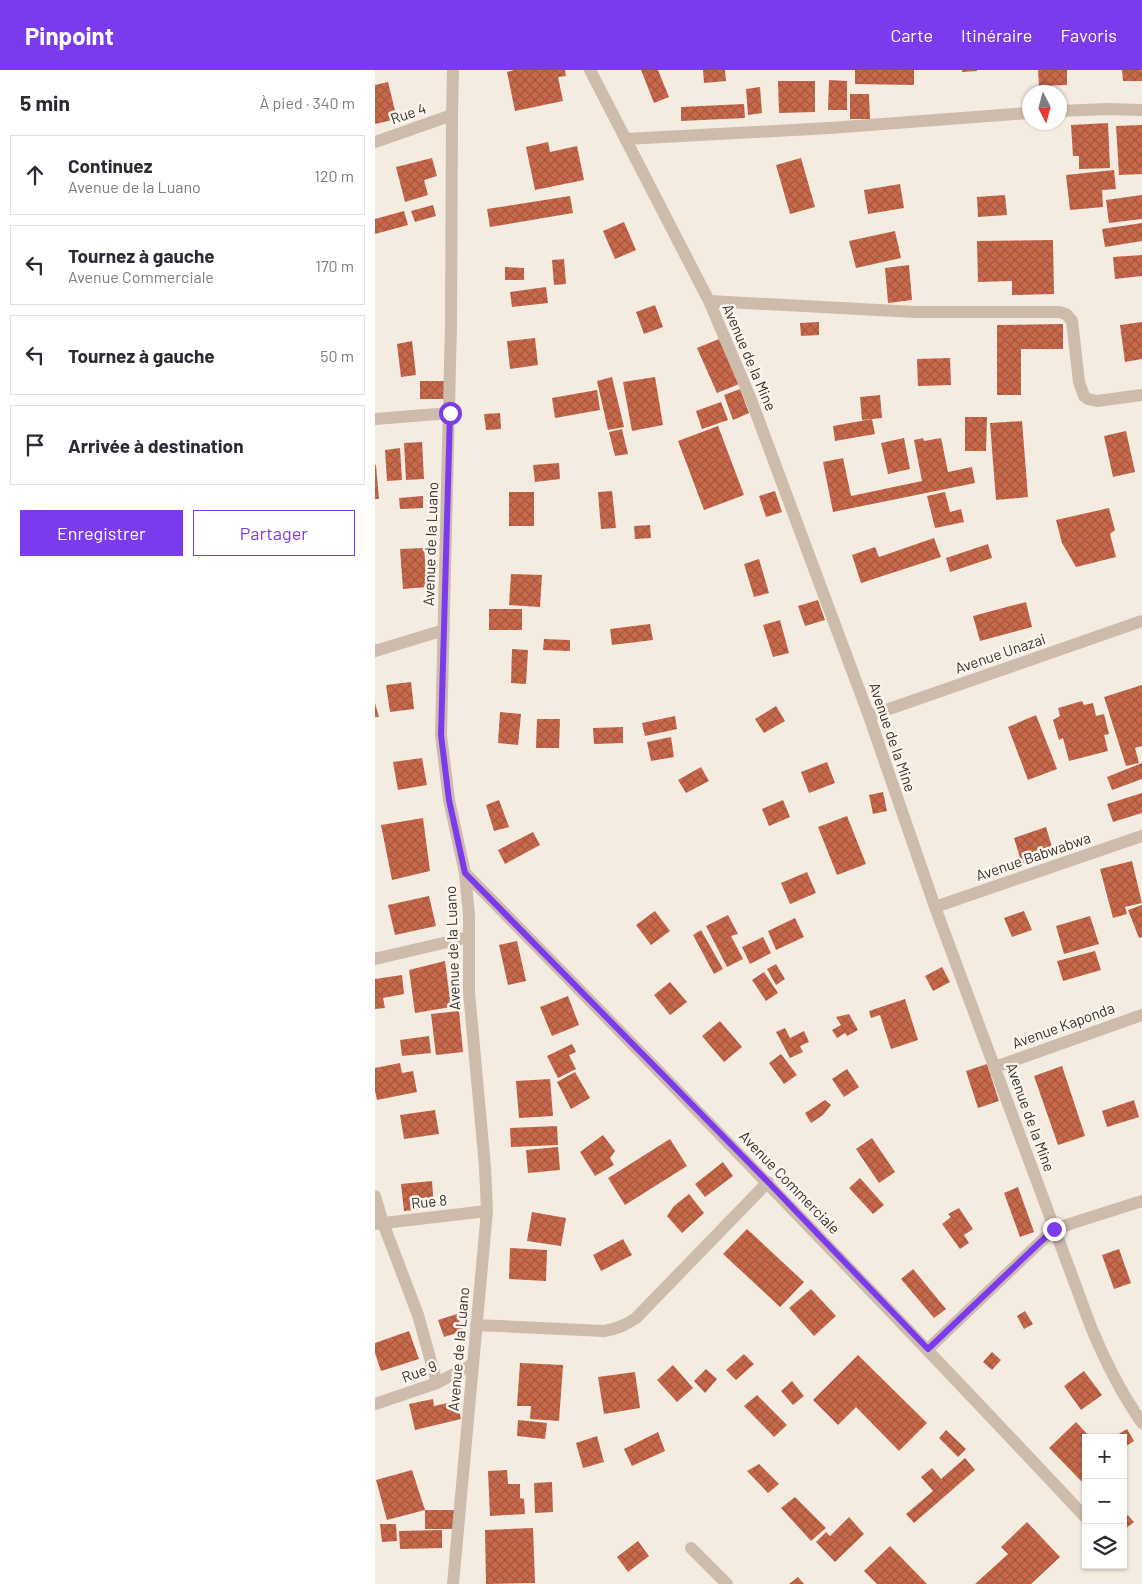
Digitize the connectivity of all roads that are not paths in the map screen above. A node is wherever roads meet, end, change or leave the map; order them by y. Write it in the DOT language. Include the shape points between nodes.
graph roads {
  1 [pos="453,70"];
  2 [pos="590,70"];
  3 [pos="1142,110"];
  4 [pos="1067,111"];
  5 [pos="1022,113"];
  6 [pos="452,115"];
  7 [pos="626,139"];
  8 [pos="375,142"];
  9 [pos="709,301"];
  10 [pos="1142,395"];
  11 [pos="450,413"];
  12 [pos="375,419"];
  13 [pos="1142,621"];
  14 [pos="444,630"];
  15 [pos="375,651"];
  16 [pos="869,716"];
  17 [pos="1142,836"];
  18 [pos="465,873"];
  19 [pos="935,907"];
  20 [pos="469,937"];
  21 [pos="375,959"];
  22 [pos="1142,1015"];
  23 [pos="995,1067"];
  24 [pos="768,1182"];
  25 [pos="375,1196"];
  26 [pos="1142,1201"];
  27 [pos="487,1211"];
  28 [pos="379,1223"];
  29 [pos="1054,1229"];
  30 [pos="476,1325"];
  31 [pos="928,1349"];
  32 [pos="473,1364"];
  33 [pos="437,1383"];
  34 [pos="375,1404"];
  35 [pos="1142,1424"];
  36 [pos="1082,1514"];
  37 [pos="691,1548"];
  38 [pos="453,1584"];
  39 [pos="727,1584"];
  1 -- 6 [label="street, Avenue de la Luano"];
  2 -- 7 [label="street, Avenue de la Mine"];
  3 -- 4 [label="street"];
  5 -- 7 [label="street" via="830,128"];
  6 -- 8 [label="street, Rue 4"];
  6 -- 11 [label="street, Avenue de la Luano"];
  7 -- 9 [label="street, Avenue de la Mine"];
  9 -- 10 [label="street" via="915,312 1059,312 1072,321 1079,382 1084,396 1097,401"];
  9 -- 16 [label="street, Avenue de la Mine" via="750,397"];
  11 -- 12 [label="street"];
  11 -- 14 [label="street, Avenue de la Luano"];
  13 -- 16 [label="street, Avenue Unazai"];
  14 -- 15 [label="street"];
  14 -- 18 [label="street, Avenue de la Luano" via="442,744 449,800"];
  16 -- 19 [label="street, Avenue de la Mine"];
  17 -- 19 [label="street, Avenue Babwabwa"];
  18 -- 20 [label="street, Avenue de la Luano"];
  18 -- 24 [label="street, Avenue Commerciale"];
  19 -- 23 [label="street, Avenue de la Mine"];
  20 -- 21 [label="street"];
  20 -- 27 [label="street, Avenue de la Luano" via="469,992"];
  22 -- 23 [label="street, Avenue Kaponda"];
  23 -- 29 [label="street, Avenue de la Mine"];
  24 -- 30 [label="street" via="626,1325 604,1332"];
  24 -- 31 [label="street, Avenue Commerciale"];
  25 -- 28 [label="street"];
  26 -- 29 [label="street"];
  27 -- 28 [label="street, Rue 8"];
  27 -- 30 [label="street, Avenue de la Luano"];
  28 -- 33 [label="street" via="418,1315"];
  29 -- 31 [label="street"];
  29 -- 35 [label="street, Avenue de la Mine" via="1105,1360"];
  30 -- 32 [label="street, Avenue de la Luano"];
  31 -- 36 [label="street, Avenue Commerciale"];
  32 -- 33 [label="street, Rue 9"];
  32 -- 38 [label="street, Avenue de la Luano"];
  33 -- 34 [label="street, Rue 9"];
  37 -- 39 [label="street"];
}
